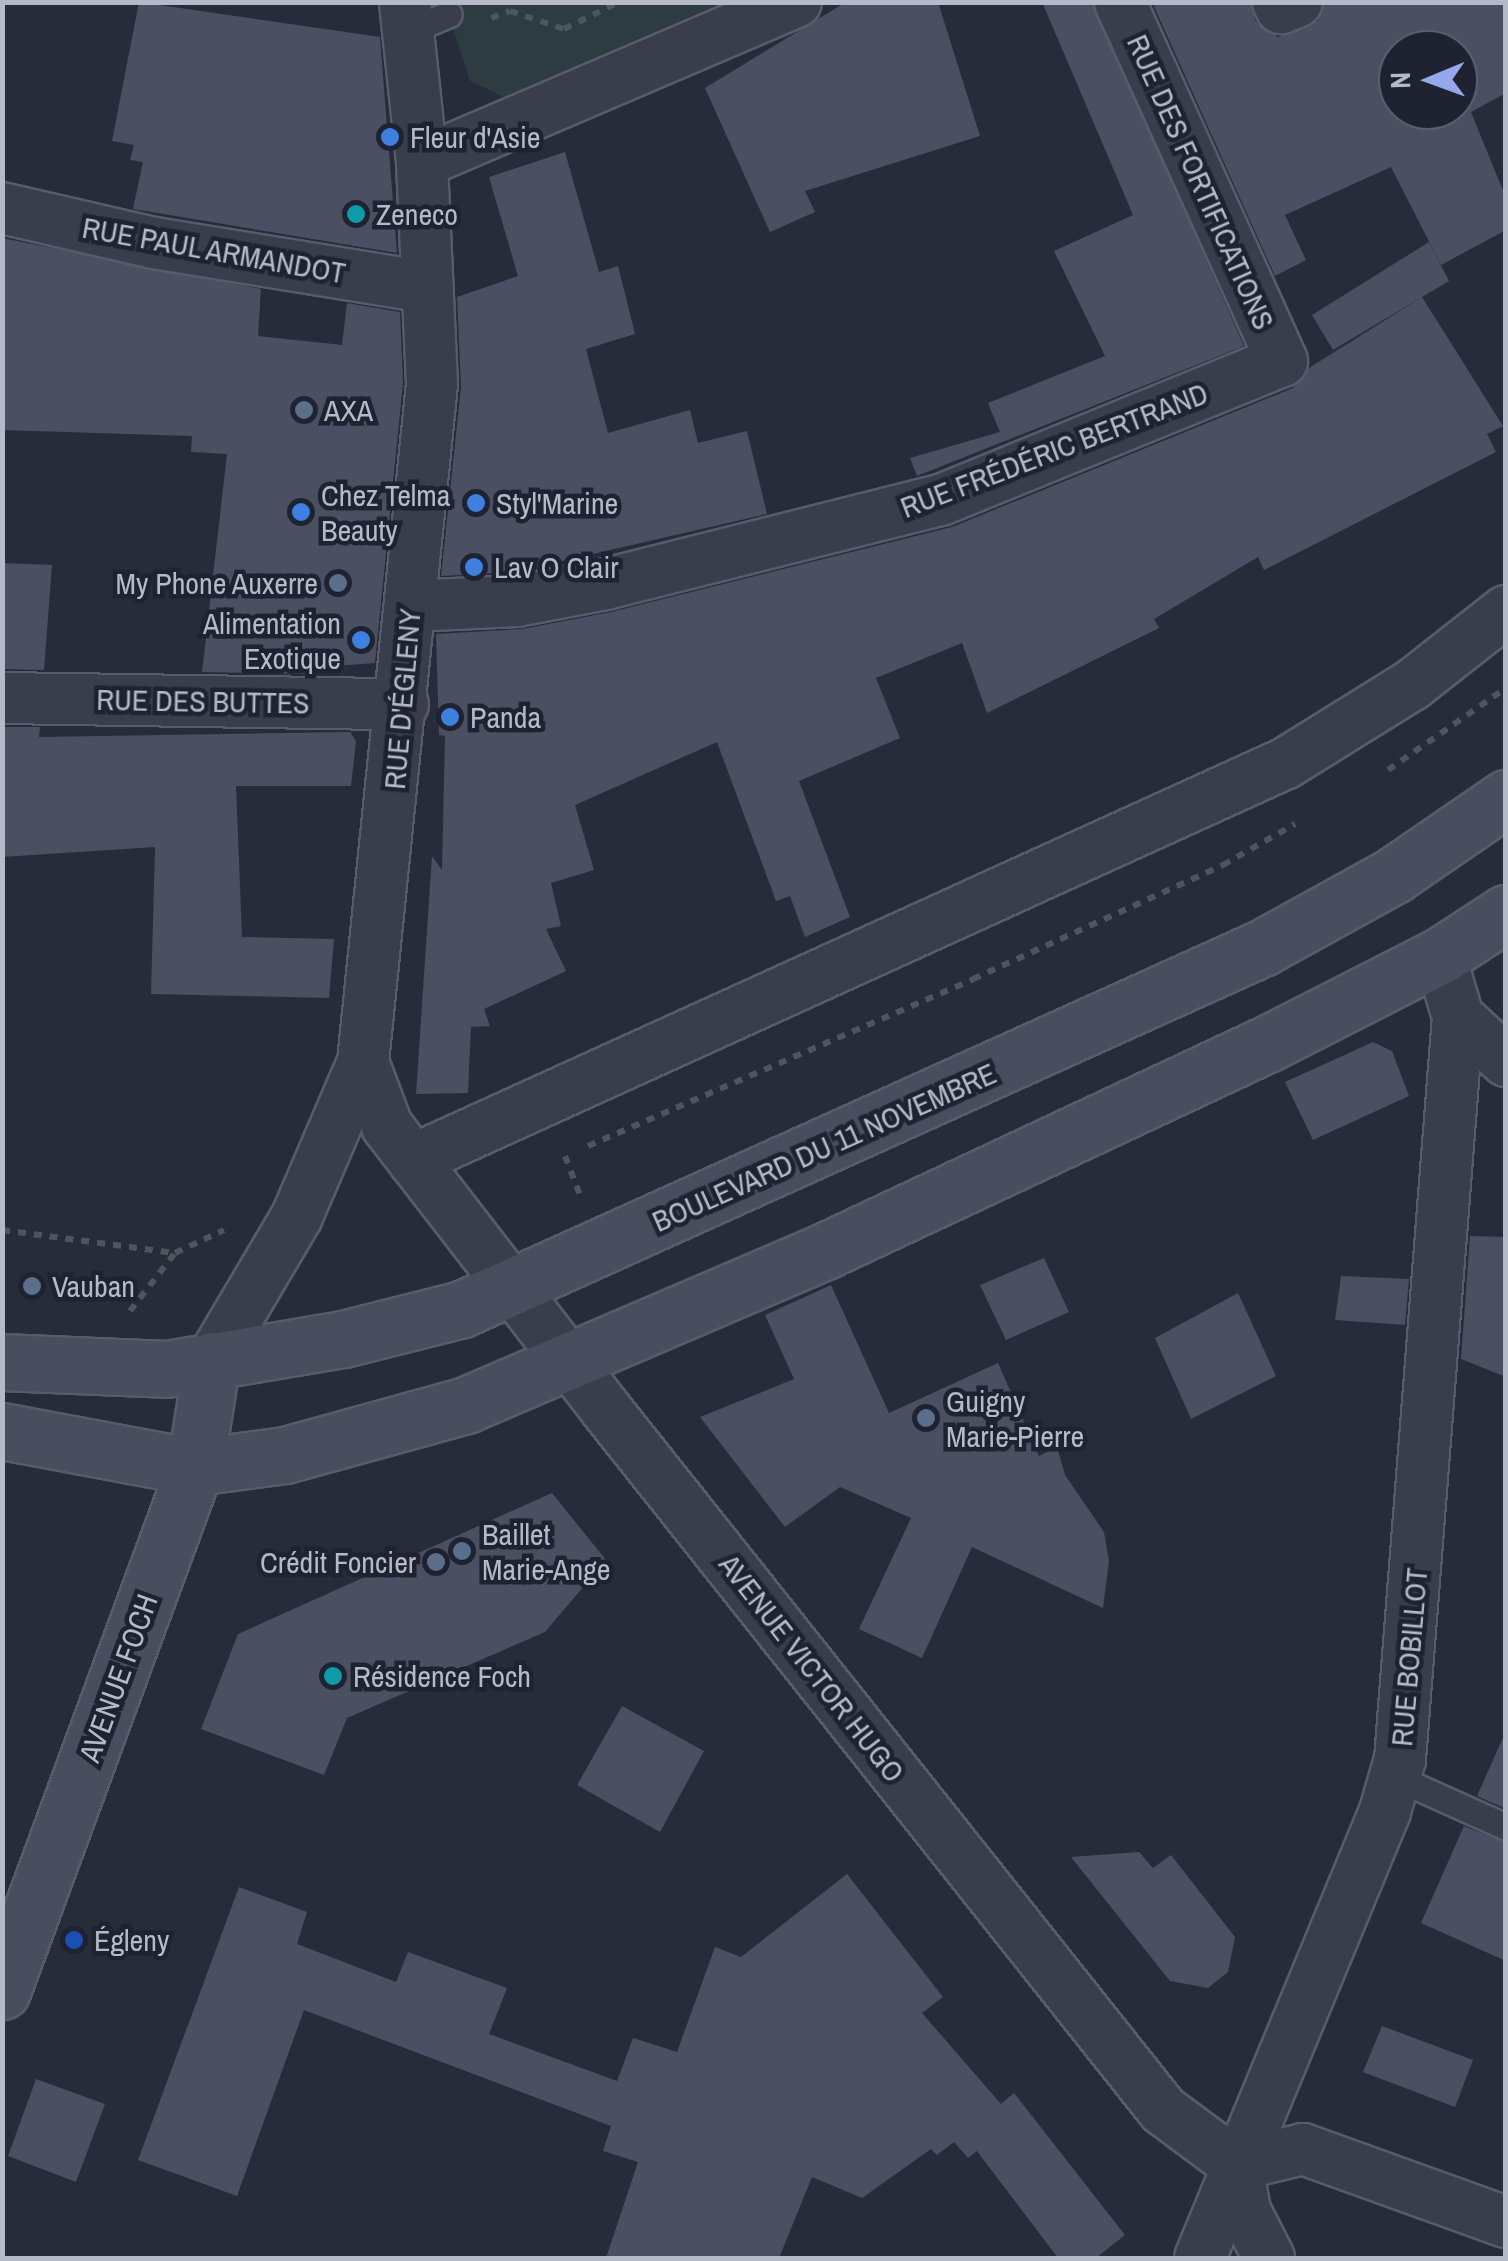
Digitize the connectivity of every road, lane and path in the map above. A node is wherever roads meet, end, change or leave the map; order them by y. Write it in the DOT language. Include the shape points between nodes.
graph roads {
  1 [pos="619,2"];
  2 [pos="796,2"];
  3 [pos="1120,2"];
  4 [pos="1278,2"];
  5 [pos="1296,2"];
  6 [pos="425,17"];
  7 [pos="422,162"];
  8 [pos="2,208"];
  9 [pos="427,287"];
  10 [pos="1282,361"];
  11 [pos="411,606"];
  12 [pos="1506,611"];
  13 [pos="2,698"];
  14 [pos="403,704"];
  15 [pos="1506,798"];
  16 [pos="1506,913"];
  17 [pos="1440,956"];
  18 [pos="1458,1018"];
  19 [pos="1506,1061"];
  20 [pos="364,1062"];
  21 [pos="564,1156"];
  22 [pos="413,1160"];
  23 [pos="582,1200"];
  24 [pos="240,1222"];
  25 [pos="2,1230"];
  26 [pos="175,1253"];
  27 [pos="512,1288"];
  28 [pos="122,1321"];
  29 [pos="212,1360"];
  30 [pos="2,1362"];
  31 [pos="569,1362"];
  32 [pos="2,1431"];
  33 [pos="195,1468"];
  34 [pos="1395,1778"];
  35 [pos="1506,1827"];
  36 [pos="2,1990"];
  37 [pos="1238,2165"];
  38 [pos="1506,2222"];
  39 [pos="1200,2258"];
  40 [pos="1269,2258"];
  1 -- 6 [label="path" via="564,28 510,11 454,32"];
  2 -- 7 [label="street"];
  3 -- 10 [label="street, RUE DES FORTIFICATIONS"];
  4 -- 5 [label="street" via="1281,8"];
  6 -- 7 [label="street, RUE D'ÉGLENY"];
  7 -- 9 [label="street, RUE D'ÉGLENY"];
  8 -- 9 [label="street, RUE PAUL ARMANDOT" via="154,243"];
  9 -- 11 [label="street, RUE D'ÉGLENY" via="432,384"];
  10 -- 11 [label="street, RUE FRÉDÉRIC BERTRAND" via="941,500 606,584 516,601"];
  11 -- 14 [label="street, RUE D'ÉGLENY"];
  12 -- 22 [label="street" via="1412,685 1286,762"];
  13 -- 14 [label="street, RUE DES BUTTES"];
  14 -- 20 [label="street, RUE D'ÉGLENY"];
  15 -- 27 [label="main road, BOULEVARD DU 11 NOVEMBRE" via="1394,875 1262,948"];
  16 -- 17 [label="main road"];
  17 -- 18 [label="street"];
  17 -- 31 [label="main road" via="844,1242"];
  18 -- 19 [label="street"];
  18 -- 34 [label="street, RUE BOBILLOT" via="1407,1706"];
  20 -- 22 [label="street, AVENUE VICTOR HUGO" via="387,1126"];
  20 -- 29 [label="street, RUE D'ÉGLENY" via="297,1216"];
  21 -- 23 [label="path"];
  22 -- 27 [label="street, AVENUE VICTOR HUGO"];
  24 -- 26 [label="path"];
  25 -- 26 [label="path"];
  26 -- 28 [label="path"];
  27 -- 29 [label="main road, BOULEVARD DU 11 NOVEMBRE" via="404,1326"];
  27 -- 31 [label="street, AVENUE VICTOR HUGO"];
  29 -- 30 [label="main road, BOULEVARD DU 11 NOVEMBRE" via="166,1369"];
  29 -- 33 [label="main road, AVENUE FOCH"];
  31 -- 33 [label="main road" via="466,1405 285,1456"];
  31 -- 37 [label="street, AVENUE VICTOR HUGO" via="1162,2110"];
  32 -- 33 [label="main road"];
  33 -- 36 [label="main road, AVENUE FOCH"];
  34 -- 35 [label="lane"];
  34 -- 37 [label="street, RUE BOBILLOT"];
  37 -- 38 [label="street" via="1303,2149"];
  37 -- 39 [label="street, RUE BOBILLOT"];
  37 -- 40 [label="street" via="1245,2211"];
}
